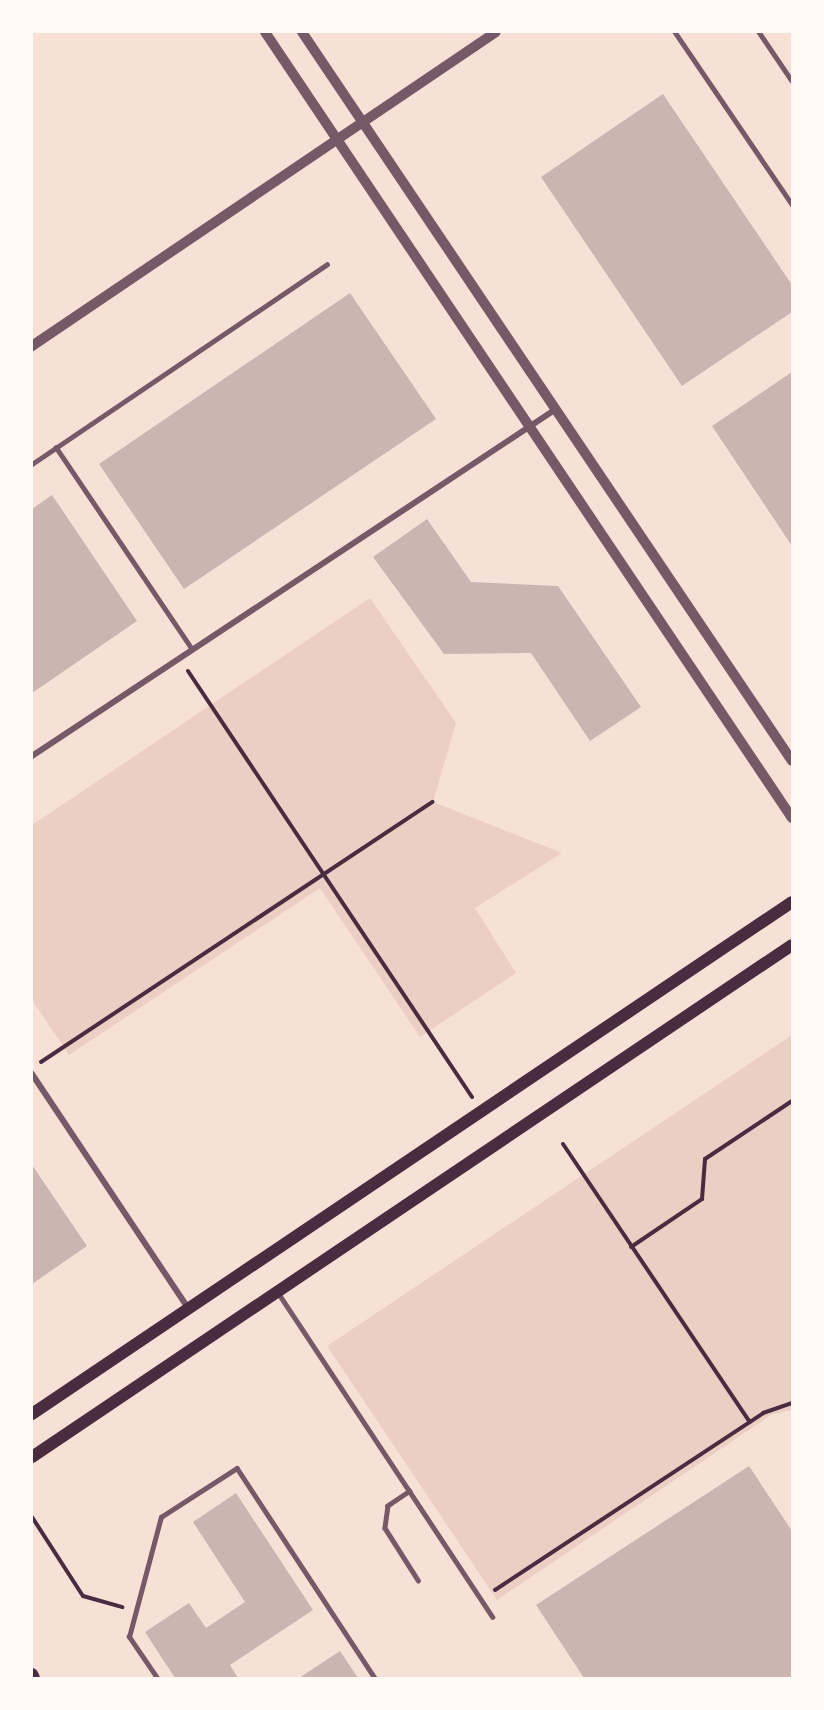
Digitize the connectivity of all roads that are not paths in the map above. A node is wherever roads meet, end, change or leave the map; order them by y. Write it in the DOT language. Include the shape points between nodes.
graph roads {
  1 [pos="265,32"];
  2 [pos="302,32"];
  3 [pos="496,32"];
  4 [pos="675,32"];
  5 [pos="759,32"];
  6 [pos="792,81"];
  7 [pos="363,123"];
  8 [pos="337,140"];
  9 [pos="792,204"];
  10 [pos="327,264"];
  11 [pos="32,346"];
  12 [pos="556,409"];
  13 [pos="529,426"];
  14 [pos="56,447"];
  15 [pos="32,464"];
  16 [pos="192,649"];
  17 [pos="32,756"];
  18 [pos="792,761"];
  19 [pos="792,818"];
  20 [pos="792,902"];
  21 [pos="792,945"];
  22 [pos="32,1074"];
  23 [pos="277,1292"];
  24 [pos="189,1308"];
  25 [pos="32,1414"];
  26 [pos="34,1456"];
  27 [pos="410,1491"];
  28 [pos="418,1580"];
  29 [pos="493,1617"];
  30 [pos="32,1674"];
  31 [pos="34,1678"];
  32 [pos="157,1678"];
  33 [pos="375,1678"];
  1 -- 8 [label="street"];
  2 -- 7 [label="street"];
  3 -- 7 [label="street"];
  4 -- 9 [label="lane"];
  5 -- 6 [label="lane"];
  7 -- 8 [label="street"];
  7 -- 12 [label="street"];
  8 -- 11 [label="street"];
  8 -- 13 [label="street"];
  10 -- 14 [label="lane"];
  12 -- 13 [label="street"];
  12 -- 18 [label="street"];
  13 -- 16 [label="street"];
  13 -- 19 [label="street"];
  14 -- 15 [label="lane"];
  14 -- 16 [label="lane"];
  16 -- 17 [label="street"];
  20 -- 24 [label="main road"];
  21 -- 23 [label="main road"];
  22 -- 24 [label="street"];
  23 -- 26 [label="main road"];
  23 -- 27 [label="lane"];
  24 -- 25 [label="main road"];
  27 -- 28 [label="lane" via="388,1506 385,1528"];
  27 -- 29 [label="lane"];
  30 -- 31 [label="main road"];
  32 -- 33 [label="lane" via="129,1637 161,1517 237,1468"];
}
